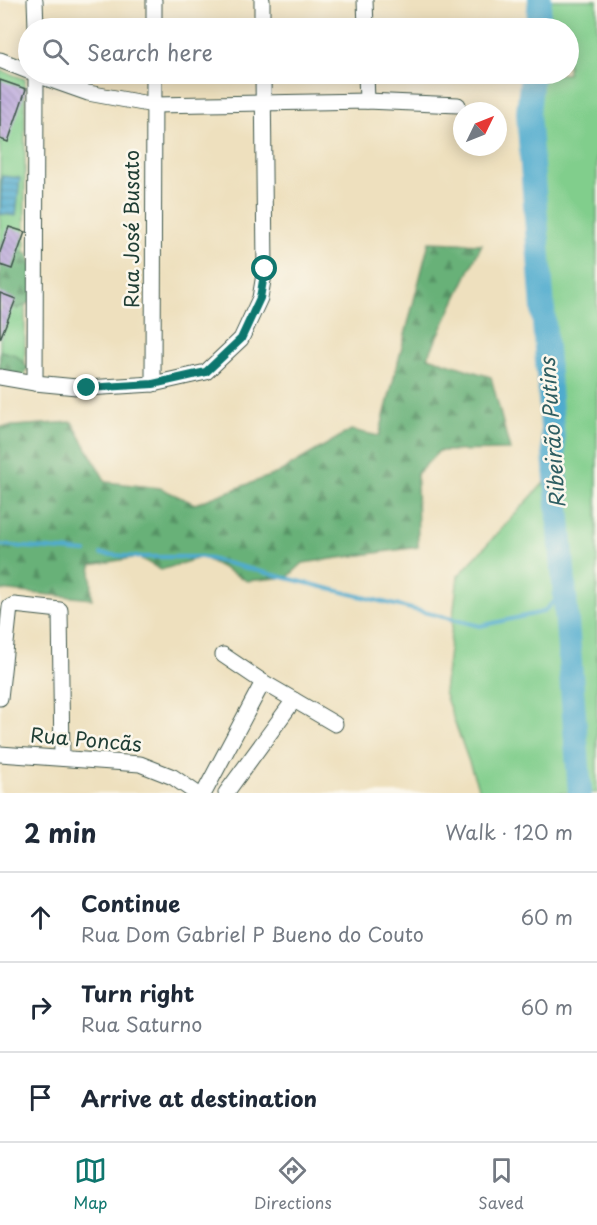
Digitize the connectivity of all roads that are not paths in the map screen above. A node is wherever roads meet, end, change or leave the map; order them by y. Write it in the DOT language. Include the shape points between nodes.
graph roads {
  1 [pos="35,0"];
  2 [pos="154,0"];
  3 [pos="262,0"];
  4 [pos="365,0"];
  5 [pos="36,18"];
  6 [pos="154,18"];
  7 [pos="262,18"];
  8 [pos="366,18"];
  9 [pos="0,60"];
  10 [pos="18,67"];
  11 [pos="36,84"];
  12 [pos="63,84"];
  13 [pos="154,84"];
  14 [pos="262,84"];
  15 [pos="366,84"];
  16 [pos="367,101"];
  17 [pos="263,104"];
  18 [pos="154,105"];
  19 [pos="453,105"];
  20 [pos="0,377"];
  21 [pos="35,384"];
  22 [pos="153,384"];
  23 [pos="223,655"];
  24 [pos="263,682"];
  25 [pos="0,698"];
  26 [pos="294,700"];
  27 [pos="334,724"];
  28 [pos="0,754"];
  29 [pos="62,758"];
  30 [pos="196,793"];
  31 [pos="204,793"];
  32 [pos="226,793"];
  1 -- 5 [label="street"];
  2 -- 6 [label="street"];
  3 -- 7 [label="street"];
  4 -- 8 [label="street"];
  9 -- 10 [label="street"];
  11 -- 21 [label="street"];
  12 -- 18 [label="street" via="88,93"];
  13 -- 18 [label="street, Rua José Busato"];
  14 -- 17 [label="street"];
  15 -- 16 [label="street"];
  16 -- 17 [label="street"];
  16 -- 19 [label="street"];
  17 -- 18 [label="street"];
  17 -- 22 [label="street" via="265,269 260,298 241,339 206,372"];
  18 -- 22 [label="street, Rua José Busato"];
  20 -- 21 [label="street"];
  21 -- 22 [label="street" via="87,388"];
  23 -- 24 [label="street"];
  24 -- 26 [label="street"];
  24 -- 31 [label="street"];
  25 -- 29 [label="street" via="10,607 60,610"];
  26 -- 27 [label="street"];
  26 -- 32 [label="street"];
  28 -- 29 [label="street, Rua Poncãs"];
  29 -- 30 [label="street, Rua Poncãs" via="140,764 173,777"];
}
